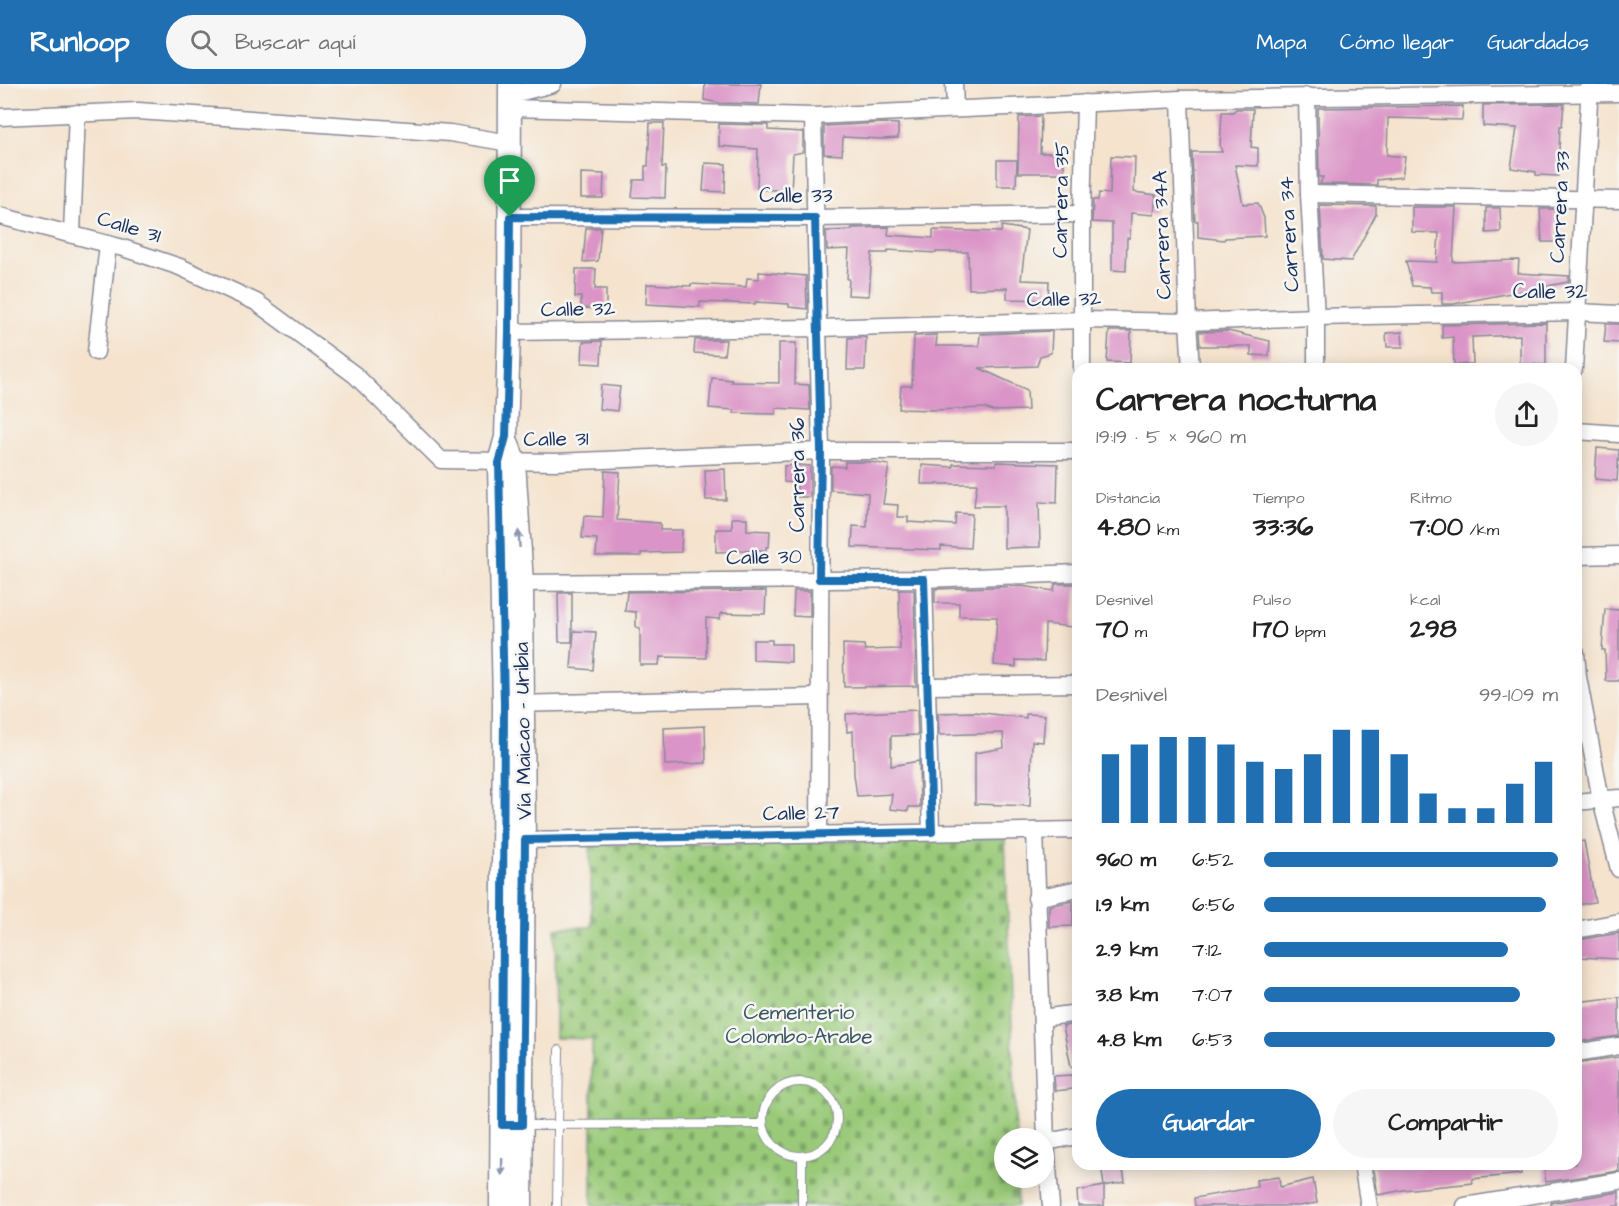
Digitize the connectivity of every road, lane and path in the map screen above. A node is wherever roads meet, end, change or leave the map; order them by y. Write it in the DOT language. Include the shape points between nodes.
graph roads {
  1 [pos="553,84"];
  2 [pos="954,84"];
  3 [pos="1589,88"];
  4 [pos="1376,90"];
  5 [pos="1619,93"];
  6 [pos="510,96"];
  7 [pos="1308,96"];
  8 [pos="1180,99"];
  9 [pos="1085,103"];
  10 [pos="955,108"];
  11 [pos="77,113"];
  12 [pos="813,116"];
  13 [pos="0,117"];
  14 [pos="510,143"];
  15 [pos="1309,194"];
  16 [pos="1619,200"];
  17 [pos="1583,201"];
  18 [pos="1082,214"];
  19 [pos="0,216"];
  20 [pos="510,217"];
  21 [pos="815,218"];
  22 [pos="72,233"];
  23 [pos="108,244"];
  24 [pos="1577,312"];
  25 [pos="1619,314"];
  26 [pos="1316,317"];
  27 [pos="1083,320"];
  28 [pos="1188,322"];
  29 [pos="819,328"];
  30 [pos="509,332"];
  31 [pos="96,352"];
  32 [pos="1082,363"];
  33 [pos="1191,363"];
  34 [pos="1316,363"];
  35 [pos="1574,363"];
  36 [pos="1582,431"];
  37 [pos="1619,434"];
  38 [pos="821,451"];
  39 [pos="1072,451"];
  40 [pos="506,462"];
  41 [pos="1619,555"];
  42 [pos="1582,556"];
  43 [pos="1072,573"];
  44 [pos="819,579"];
  45 [pos="924,579"];
  46 [pos="522,584"];
  47 [pos="1072,684"];
  48 [pos="927,686"];
  49 [pos="819,697"];
  50 [pos="1582,703"];
  51 [pos="513,704"];
  52 [pos="1619,798"];
  53 [pos="1601,800"];
  54 [pos="1582,802"];
  55 [pos="1072,830"];
  56 [pos="1035,831"];
  57 [pos="932,832"];
  58 [pos="819,835"];
  59 [pos="525,840"];
  60 [pos="1619,868"];
  61 [pos="1072,890"];
  62 [pos="1036,898"];
  63 [pos="1619,922"];
  64 [pos="1582,929"];
  65 [pos="1072,1014"];
  66 [pos="1042,1018"];
  67 [pos="1619,1046"];
  68 [pos="559,1050"];
  69 [pos="1582,1052"];
  70 [pos="763,1124"];
  71 [pos="512,1125"];
  72 [pos="558,1125"];
  73 [pos="1046,1128"];
  74 [pos="1072,1137"];
  75 [pos="1054,1140"];
  76 [pos="802,1157"];
  77 [pos="1363,1170"];
  78 [pos="1619,1181"];
  79 [pos="1050,1188"];
  80 [pos="501,1206"];
  81 [pos="521,1206"];
  82 [pos="557,1206"];
  83 [pos="802,1206"];
  84 [pos="1051,1206"];
  85 [pos="1369,1206"];
  86 [pos="1465,1206"];
  1 -- 6 [label="street"];
  2 -- 10 [label="street"];
  3 -- 4 [label="street"];
  3 -- 5 [label="street"];
  3 -- 17 [label="street, Carrera 33"];
  4 -- 7 [label="street"];
  6 -- 12 [label="street"];
  6 -- 14 [label="street, Vía Maicao - Uribia"];
  7 -- 8 [label="street"];
  7 -- 15 [label="street, Carrera 34"];
  8 -- 9 [label="street"];
  8 -- 28 [label="street, Carrera 34A"];
  9 -- 10 [label="street"];
  9 -- 18 [label="street, Carrera 35"];
  10 -- 12 [label="street"];
  11 -- 13 [label="street"];
  11 -- 14 [label="street" via="138,111 450,133"];
  11 -- 22 [label="street"];
  12 -- 21 [label="street, Carrera 36"];
  14 -- 20 [label="street, Vía Maicao - Uribia"];
  15 -- 17 [label="street"];
  15 -- 26 [label="street, Carrera 34"];
  16 -- 17 [label="street"];
  17 -- 24 [label="street, Carrera 33"];
  18 -- 21 [label="street, Calle 33"];
  18 -- 27 [label="street, Carrera 35"];
  19 -- 22 [label="street, Calle 31"];
  20 -- 21 [label="street, Calle 33"];
  20 -- 30 [label="street, Vía Maicao - Uribia"];
  21 -- 29 [label="street, Carrera 36"];
  22 -- 23 [label="street, Calle 31"];
  23 -- 31 [label="street"];
  23 -- 40 [label="street, Calle 31" via="180,267 256,302 355,375 441,460"];
  24 -- 25 [label="street, Calle 32"];
  24 -- 26 [label="street, Calle 32"];
  24 -- 35 [label="street, Carrera 33"];
  26 -- 28 [label="street, Calle 32"];
  26 -- 34 [label="street, Carrera 34"];
  27 -- 28 [label="street, Calle 32"];
  27 -- 29 [label="street, Calle 32"];
  27 -- 32 [label="street, Carrera 35"];
  28 -- 33 [label="street, Carrera 34A"];
  29 -- 30 [label="street, Calle 32"];
  29 -- 38 [label="street, Carrera 36"];
  30 -- 40 [label="street, Vía Maicao - Uribia"];
  36 -- 37 [label="street"];
  38 -- 39 [label="street, Calle 31"];
  38 -- 40 [label="street, Calle 31"];
  38 -- 44 [label="street, Carrera 36"];
  46 -- 40 [label="street, Vía Maicao - Uribia, one-way"];
  40 -- 51 [label="street, Vía Maicao - Uribia"];
  41 -- 42 [label="street"];
  43 -- 45 [label="street, Calle 30"];
  44 -- 45 [label="street, Calle 30"];
  44 -- 46 [label="street, Calle 30"];
  44 -- 49 [label="street, Carrera 36"];
  45 -- 48 [label="street"];
  46 -- 51 [label="street, Vía Maicao - Uribia"];
  47 -- 48 [label="street"];
  48 -- 57 [label="street"];
  49 -- 51 [label="street"];
  49 -- 58 [label="street, Carrera 36"];
  50 -- 53 [label="street"];
  51 -- 59 [label="street, Vía Maicao - Uribia"];
  51 -- 71 [label="street, Vía Maicao - Uribia"];
  52 -- 53 [label="street"];
  53 -- 54 [label="street"];
  53 -- 60 [label="street"];
  55 -- 56 [label="street, Calle 27"];
  56 -- 57 [label="street, Calle 27"];
  56 -- 62 [label="street"];
  57 -- 58 [label="street, Calle 27"];
  58 -- 59 [label="street, Calle 27"];
  59 -- 71 [label="street, Vía Maicao - Uribia"];
  61 -- 62 [label="street"];
  62 -- 66 [label="street"];
  63 -- 64 [label="street"];
  65 -- 66 [label="street"];
  66 -- 73 [label="street"];
  67 -- 69 [label="street"];
  68 -- 72 [label="lane"];
  70 -- 72 [label="lane"];
  70 -- 76 [label="lane" via="768,1139 782,1153"];
  70 -- 76 [label="lane" via="770,1099 790,1083 808,1082 824,1090 835,1105 838,1122 832,1139 819,1152"];
  71 -- 72 [label="lane"];
  71 -- 80 [label="street, Vía Maicao - Uribia, one-way"];
  71 -- 81 [label="street, Vía Maicao - Uribia"];
  72 -- 82 [label="lane"];
  74 -- 75 [label="street"];
  76 -- 83 [label="lane"];
  77 -- 85 [label="street"];
  78 -- 86 [label="street"];
  79 -- 84 [label="street"];
}
